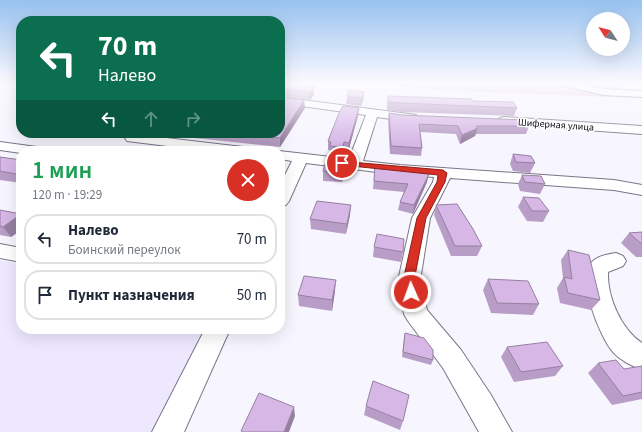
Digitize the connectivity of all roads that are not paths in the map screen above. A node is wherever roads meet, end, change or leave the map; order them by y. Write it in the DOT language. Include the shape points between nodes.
graph roads {
  1 [pos="301,103"];
  2 [pos="372,114"];
  3 [pos="424,119"];
  4 [pos="488,121"];
  5 [pos="642,130"];
  6 [pos="132,138"];
  7 [pos="0,146"];
  8 [pos="200,146"];
  9 [pos="16,148"];
  10 [pos="285,156"];
  11 [pos="301,158"];
  12 [pos="355,164"];
  13 [pos="443,173"];
  14 [pos="285,187"];
  15 [pos="642,190"];
  16 [pos="0,251"];
  17 [pos="16,254"];
  18 [pos="616,261"];
  19 [pos="216,334"];
  20 [pos="642,358"];
  21 [pos="168,432"];
  22 [pos="496,432"];
  1 -- 2 [label="street"];
  2 -- 3 [label="street"];
  2 -- 12 [label="street"];
  4 -- 5 [label="street, Шиферная улица"];
  6 -- 8 [label="street"];
  7 -- 9 [label="street"];
  10 -- 11 [label="street"];
  11 -- 12 [label="street"];
  11 -- 14 [label="street"];
  12 -- 13 [label="street"];
  13 -- 15 [label="street" via="614,185"];
  13 -- 22 [label="street" via="441,182 421,218 409,281 416,314 452,359"];
  16 -- 17 [label="street"];
  18 -- 20 [label="street" via="600,266 597,272 599,291 610,325 618,340"];
  19 -- 21 [label="street"];
}
